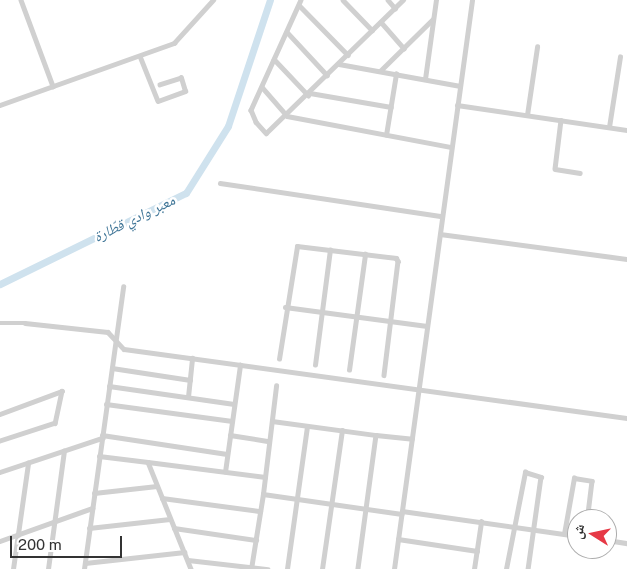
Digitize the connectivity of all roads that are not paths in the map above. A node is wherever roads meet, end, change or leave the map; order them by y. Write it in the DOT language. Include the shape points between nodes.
graph roads {
  1 [pos="21,0"];
  2 [pos="213,0"];
  3 [pos="343,0"];
  4 [pos="388,0"];
  5 [pos="403,0"];
  6 [pos="436,0"];
  7 [pos="472,0"];
  8 [pos="300,3"];
  9 [pos="395,8"];
  10 [pos="433,19"];
  11 [pos="381,22"];
  12 [pos="372,30"];
  13 [pos="287,32"];
  14 [pos="537,47"];
  15 [pos="404,48"];
  16 [pos="348,55"];
  17 [pos="140,56"];
  18 [pos="620,57"];
  19 [pos="274,59"];
  20 [pos="339,64"];
  21 [pos="380,71"];
  22 [pos="396,74"];
  23 [pos="327,75"];
  24 [pos="188,76"];
  25 [pos="181,78"];
  26 [pos="425,79"];
  27 [pos="160,85"];
  28 [pos="53,86"];
  29 [pos="262,86"];
  30 [pos="460,86"];
  31 [pos="309,94"];
  32 [pos="0,105"];
  33 [pos="457,105"];
  34 [pos="391,108"];
  35 [pos="527,115"];
  36 [pos="287,116"];
  37 [pos="561,120"];
  38 [pos="609,127"];
  39 [pos="627,130"];
  40 [pos="386,135"];
  41 [pos="451,148"];
  42 [pos="580,173"];
  43 [pos="220,183"];
  44 [pos="442,216"];
  45 [pos="440,234"];
  46 [pos="330,250"];
  47 [pos="365,254"];
  48 [pos="627,259"];
  49 [pos="123,287"];
  50 [pos="286,307"];
  51 [pos="322,312"];
  52 [pos="356,317"];
  53 [pos="0,319"];
  54 [pos="390,321"];
  55 [pos="3,323"];
  56 [pos="427,326"];
  57 [pos="116,340"];
  58 [pos="192,358"];
  59 [pos="279,359"];
  60 [pos="240,365"];
  61 [pos="315,365"];
  62 [pos="112,368"];
  63 [pos="349,370"];
  64 [pos="384,375"];
  65 [pos="190,380"];
  66 [pos="109,386"];
  67 [pos="276,386"];
  68 [pos="418,390"];
  69 [pos="188,397"];
  70 [pos="106,404"];
  71 [pos="234,404"];
  72 [pos="0,414"];
  73 [pos="627,418"];
  74 [pos="272,421"];
  75 [pos="232,422"];
  76 [pos="307,426"];
  77 [pos="342,430"];
  78 [pos="230,435"];
  79 [pos="376,435"];
  80 [pos="102,436"];
  81 [pos="412,440"];
  82 [pos="0,442"];
  83 [pos="269,442"];
  84 [pos="64,451"];
  85 [pos="227,454"];
  86 [pos="99,456"];
  87 [pos="148,462"];
  88 [pos="28,463"];
  89 [pos="0,472"];
  90 [pos="225,472"];
  91 [pos="265,477"];
  92 [pos="157,486"];
  93 [pos="94,493"];
  94 [pos="263,494"];
  95 [pos="162,498"];
  96 [pos="297,499"];
  97 [pos="332,504"];
  98 [pos="92,508"];
  99 [pos="366,509"];
  100 [pos="568,509"];
  101 [pos="588,509"];
  102 [pos="260,511"];
  103 [pos="402,512"];
  104 [pos="567,517"];
  105 [pos="170,519"];
  106 [pos="54,522"];
  107 [pos="481,522"];
  108 [pos="514,527"];
  109 [pos="89,528"];
  110 [pos="174,528"];
  111 [pos="533,530"];
  112 [pos="564,534"];
  113 [pos="567,534"];
  114 [pos="18,535"];
  115 [pos="398,539"];
  116 [pos="256,540"];
  117 [pos="0,542"];
  118 [pos="477,551"];
  119 [pos="184,552"];
  120 [pos="188,560"];
  121 [pos="85,563"];
  122 [pos="252,568"];
  123 [pos="13,569"];
  124 [pos="48,569"];
  125 [pos="84,569"];
  126 [pos="192,569"];
  127 [pos="267,569"];
  128 [pos="286,569"];
  129 [pos="322,569"];
  130 [pos="358,569"];
  131 [pos="394,569"];
  132 [pos="399,569"];
  133 [pos="474,569"];
  134 [pos="506,569"];
  135 [pos="528,569"];
  1 -- 28 [label="street"];
  2 -- 17 [label="street" via="178,41"];
  3 -- 12 [label="street"];
  4 -- 9 [label="street"];
  5 -- 9 [label="street"];
  6 -- 10 [label="street"];
  7 -- 30 [label="street"];
  8 -- 13 [label="street"];
  8 -- 16 [label="street"];
  9 -- 11 [label="street"];
  10 -- 15 [label="street"];
  10 -- 26 [label="street"];
  11 -- 12 [label="street"];
  11 -- 15 [label="street"];
  12 -- 16 [label="street"];
  13 -- 19 [label="street"];
  13 -- 23 [label="street"];
  14 -- 35 [label="street"];
  15 -- 21 [label="street"];
  16 -- 20 [label="street"];
  17 -- 25 [label="street" via="158,102 185,91"];
  17 -- 28 [label="street"];
  18 -- 38 [label="street"];
  19 -- 29 [label="street"];
  19 -- 31 [label="street"];
  20 -- 21 [label="street"];
  20 -- 23 [label="street"];
  21 -- 22 [label="street"];
  22 -- 26 [label="street"];
  22 -- 34 [label="street"];
  23 -- 31 [label="street"];
  24 -- 25 [label="street"];
  25 -- 27 [label="street"];
  26 -- 30 [label="street"];
  28 -- 32 [label="street"];
  29 -- 36 [label="street"];
  29 -- 36 [label="street" via="251,110 263,131 271,131"];
  30 -- 33 [label="street"];
  31 -- 34 [label="street"];
  31 -- 36 [label="street"];
  33 -- 35 [label="street"];
  33 -- 41 [label="street"];
  34 -- 40 [label="street"];
  35 -- 37 [label="street"];
  36 -- 40 [label="street"];
  37 -- 38 [label="street"];
  37 -- 42 [label="street" via="555,169"];
  38 -- 39 [label="street"];
  40 -- 41 [label="street"];
  41 -- 44 [label="street"];
  43 -- 44 [label="street"];
  44 -- 45 [label="street"];
  45 -- 48 [label="street"];
  45 -- 56 [label="street"];
  46 -- 47 [label="street"];
  46 -- 50 [label="street" via="295,248"];
  46 -- 51 [label="street"];
  47 -- 52 [label="street"];
  47 -- 54 [label="street" via="398,259"];
  49 -- 57 [label="street"];
  50 -- 51 [label="street"];
  50 -- 59 [label="street"];
  51 -- 52 [label="street"];
  51 -- 61 [label="street"];
  52 -- 54 [label="street"];
  52 -- 63 [label="street"];
  53 -- 55 [label="street"];
  54 -- 56 [label="street"];
  54 -- 64 [label="street"];
  55 -- 57 [label="street" via="108,332"];
  56 -- 68 [label="street"];
  57 -- 58 [label="street" via="124,349"];
  57 -- 62 [label="street"];
  58 -- 60 [label="street"];
  58 -- 65 [label="street"];
  60 -- 68 [label="street"];
  60 -- 71 [label="street"];
  62 -- 65 [label="street"];
  62 -- 66 [label="street"];
  65 -- 69 [label="street"];
  66 -- 69 [label="street"];
  66 -- 70 [label="street"];
  67 -- 74 [label="street"];
  68 -- 73 [label="street"];
  68 -- 81 [label="street"];
  69 -- 71 [label="street"];
  70 -- 75 [label="street"];
  70 -- 80 [label="street"];
  71 -- 75 [label="street"];
  72 -- 82 [label="street" via="62,391 55,423"];
  74 -- 76 [label="street"];
  74 -- 83 [label="street"];
  75 -- 78 [label="street"];
  76 -- 77 [label="street"];
  76 -- 96 [label="street"];
  77 -- 79 [label="street"];
  77 -- 97 [label="street"];
  78 -- 83 [label="street"];
  78 -- 85 [label="street"];
  79 -- 81 [label="street"];
  79 -- 99 [label="street"];
  80 -- 84 [label="street"];
  80 -- 85 [label="street"];
  80 -- 86 [label="street"];
  81 -- 103 [label="street"];
  83 -- 91 [label="street"];
  84 -- 88 [label="street"];
  84 -- 106 [label="street"];
  85 -- 90 [label="street"];
  86 -- 87 [label="street"];
  86 -- 93 [label="street"];
  87 -- 90 [label="street"];
  87 -- 92 [label="street"];
  88 -- 89 [label="street"];
  88 -- 114 [label="street"];
  90 -- 91 [label="street"];
  91 -- 94 [label="street"];
  92 -- 93 [label="street"];
  92 -- 95 [label="street"];
  93 -- 98 [label="street"];
  94 -- 96 [label="street"];
  94 -- 102 [label="street"];
  95 -- 102 [label="street"];
  95 -- 105 [label="street"];
  96 -- 97 [label="street"];
  96 -- 128 [label="street"];
  97 -- 99 [label="street"];
  97 -- 129 [label="street"];
  98 -- 106 [label="street"];
  98 -- 109 [label="street"];
  99 -- 103 [label="street"];
  99 -- 130 [label="street"];
  100 -- 101 [label="street" via="574,478 592,481"];
  102 -- 116 [label="street"];
  103 -- 107 [label="street"];
  103 -- 115 [label="street"];
  104 -- 112 [label="street"];
  105 -- 109 [label="street"];
  105 -- 110 [label="street"];
  106 -- 114 [label="street"];
  106 -- 124 [label="street"];
  107 -- 108 [label="street"];
  107 -- 118 [label="street"];
  108 -- 111 [label="street"];
  108 -- 111 [label="street" via="522,474 531,472 540,477"];
  108 -- 134 [label="street"];
  109 -- 121 [label="street"];
  110 -- 116 [label="street"];
  110 -- 119 [label="street"];
  111 -- 112 [label="street"];
  111 -- 135 [label="street"];
  112 -- 113 [label="street"];
  114 -- 117 [label="street"];
  114 -- 123 [label="street"];
  115 -- 118 [label="street"];
  115 -- 131 [label="street"];
  116 -- 122 [label="street"];
  118 -- 133 [label="street"];
  119 -- 120 [label="street"];
  119 -- 121 [label="street"];
  120 -- 122 [label="street"];
  120 -- 126 [label="street"];
  121 -- 125 [label="street"];
  122 -- 127 [label="street"];
  131 -- 132 [label="street"];
}
